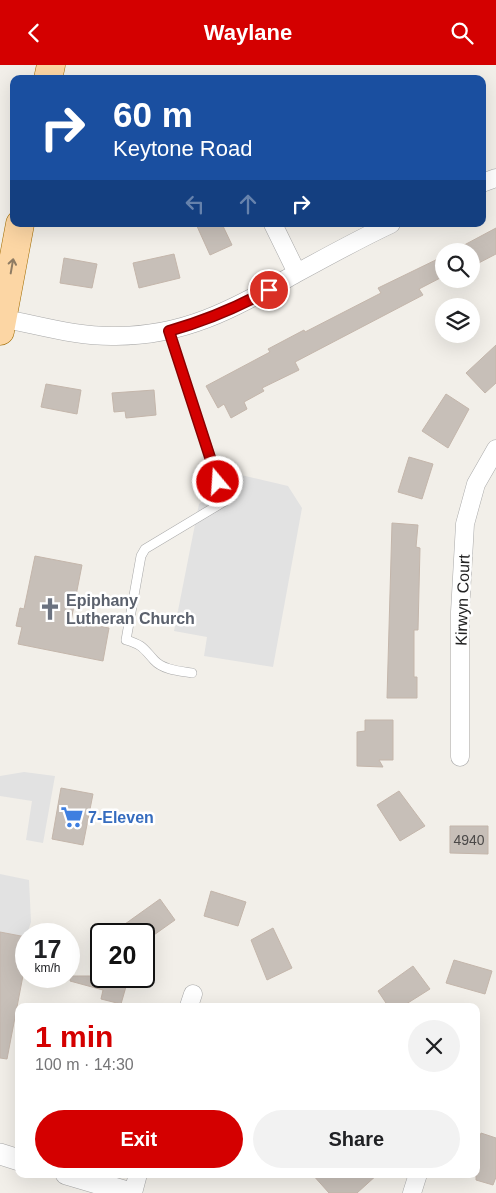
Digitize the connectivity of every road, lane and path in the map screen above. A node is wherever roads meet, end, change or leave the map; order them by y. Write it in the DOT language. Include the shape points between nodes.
graph roads {
  1 [pos="19,227"];
  2 [pos="274,227"];
  3 [pos="385,227"];
  4 [pos="297,273"];
  5 [pos="1,322"];
  6 [pos="169,331"];
  7 [pos="496,449"];
  8 [pos="192,673"];
  9 [pos="460,757"];
  10 [pos="0,1154"];
  11 [pos="15,1159"];
  12 [pos="80,1178"];
  13 [pos="137,1178"];
  14 [pos="417,1178"];
  15 [pos="132,1193"];
  16 [pos="412,1193"];
  5 -- 1 [label="main road, one-way"];
  2 -- 4 [label="street"];
  3 -- 4 [label="street"];
  4 -- 6 [label="street" via="241,306"];
  5 -- 6 [label="street" via="80,335 116,337"];
  6 -- 8 [label="lane" via="225,501 145,549 126,640 145,647 155,661 166,668"];
  7 -- 9 [label="street, Kirwyn Court" via="476,484 464,524 460,611"];
  10 -- 11 [label="street"];
  12 -- 15 [label="street"];
  13 -- 15 [label="street"];
  14 -- 16 [label="street"];
}
